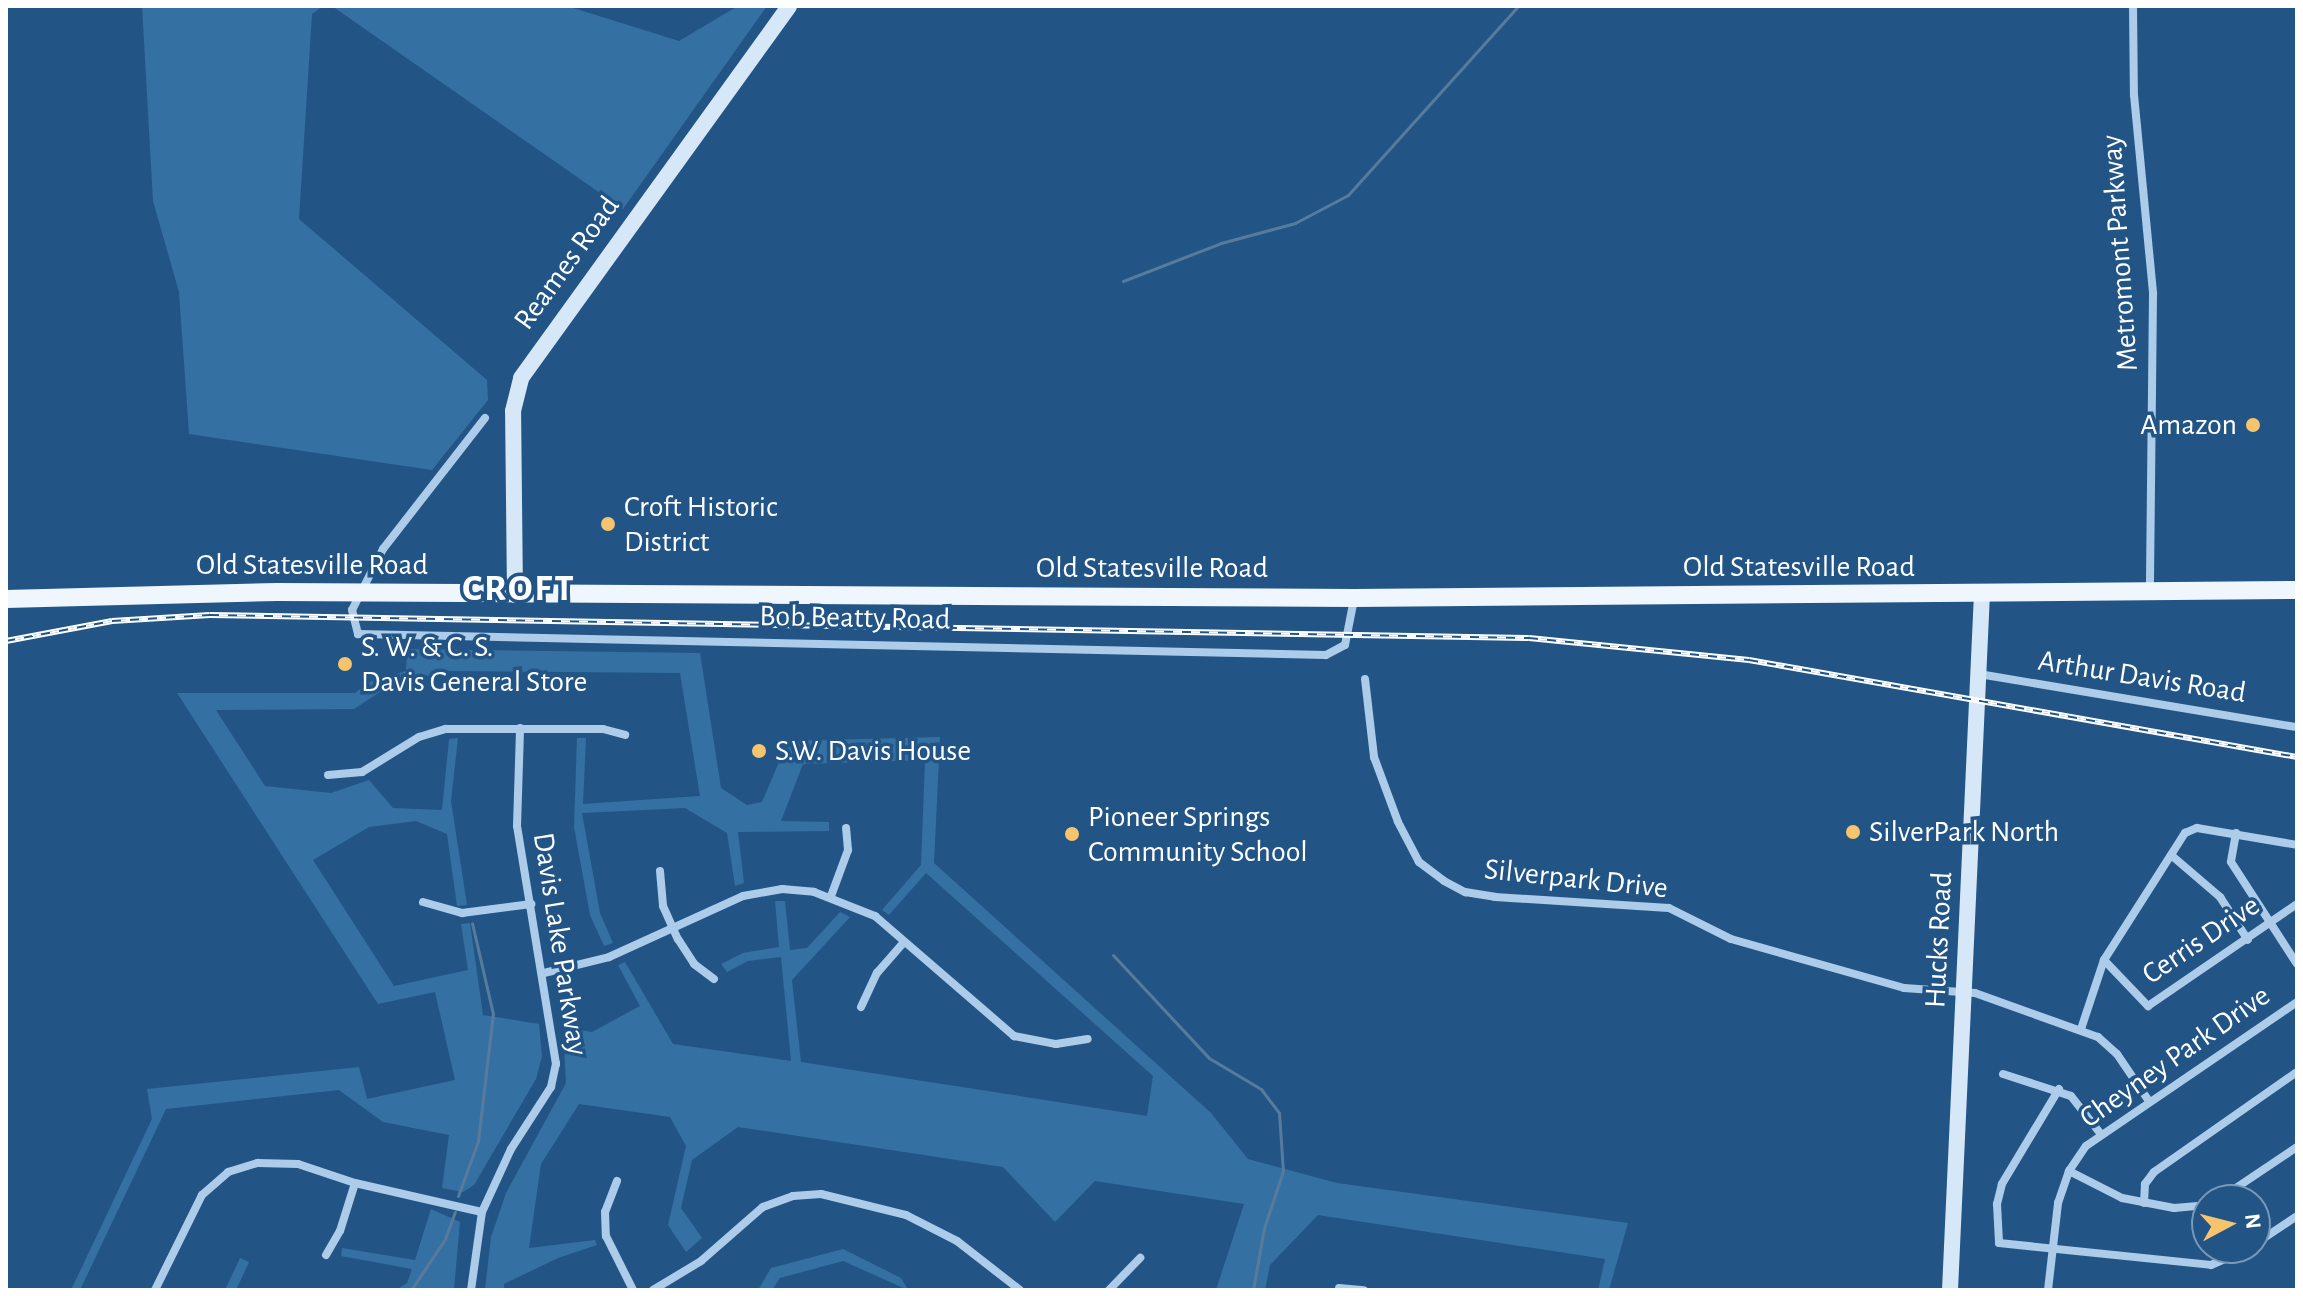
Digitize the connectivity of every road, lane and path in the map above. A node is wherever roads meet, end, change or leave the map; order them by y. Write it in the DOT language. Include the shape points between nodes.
graph roads {
  1 [pos="789,6"];
  2 [pos="2133,6"];
  3 [pos="485,418"];
  4 [pos="2297,590"];
  5 [pos="2150,592"];
  6 [pos="359,593"];
  7 [pos="1982,593"];
  8 [pos="515,595"];
  9 [pos="1354,598"];
  10 [pos="6,599"];
  11 [pos="1979,674"];
  12 [pos="1365,679"];
  13 [pos="2297,727"];
  14 [pos="520,728"];
  15 [pos="625,735"];
  16 [pos="328,775"];
  17 [pos="846,828"];
  18 [pos="2236,833"];
  19 [pos="2297,845"];
  20 [pos="2171,855"];
  21 [pos="660,871"];
  22 [pos="831,896"];
  23 [pos="423,902"];
  24 [pos="531,904"];
  25 [pos="2297,904"];
  26 [pos="2271,923"];
  27 [pos="673,928"];
  28 [pos="2248,940"];
  29 [pos="904,942"];
  30 [pos="2104,960"];
  31 [pos="2297,964"];
  32 [pos="544,973"];
  33 [pos="714,979"];
  34 [pos="1965,992"];
  35 [pos="2297,1002"];
  36 [pos="861,1007"];
  37 [pos="2081,1029"];
  38 [pos="1088,1039"];
  39 [pos="2297,1072"];
  40 [pos="2003,1074"];
  41 [pos="2059,1089"];
  42 [pos="2149,1101"];
  43 [pos="2100,1133"];
  44 [pos="2297,1147"];
  45 [pos="2069,1171"];
  46 [pos="617,1181"];
  47 [pos="355,1183"];
  48 [pos="2242,1184"];
  49 [pos="2144,1203"];
  50 [pos="2191,1207"];
  51 [pos="482,1212"];
  52 [pos="2297,1216"];
  53 [pos="2271,1233"];
  54 [pos="2052,1247"];
  55 [pos="326,1255"];
  56 [pos="1140,1258"];
  57 [pos="2191,1263"];
  58 [pos="1339,1288"];
  59 [pos="155,1290"];
  60 [pos="471,1290"];
  61 [pos="633,1290"];
  62 [pos="653,1290"];
  63 [pos="1020,1290"];
  64 [pos="1109,1290"];
  65 [pos="1364,1290"];
  66 [pos="1950,1290"];
  67 [pos="2048,1290"];
  1 -- 8 [label="main road, Reames Road" via="521,378 513,411"];
  2 -- 5 [label="street, Metromont Parkway" via="2134,95 2153,294"];
  3 -- 6 [label="street" via="401,522"];
  4 -- 5 [label="main road, Old Statesville Road"];
  5 -- 7 [label="main road, Old Statesville Road"];
  6 -- 8 [label="main road, Old Statesville Road"];
  6 -- 9 [label="street, Bob Beatty Road" via="352,627 362,635 1326,655 1345,645"];
  6 -- 10 [label="main road, Old Statesville Road"];
  7 -- 9 [label="main road, Old Statesville Road"];
  7 -- 11 [label="main road, Hucks Road"];
  8 -- 9 [label="main road, Old Statesville Road"];
  11 -- 13 [label="street, Arthur Davis Road"];
  11 -- 34 [label="main road, Hucks Road"];
  12 -- 34 [label="street, Silverpark Drive" via="1374,757 1398,822 1419,862 1465,892 1669,908 1731,939 1904,988"];
  14 -- 15 [label="street" via="603,729"];
  14 -- 16 [label="street" via="431,732 362,772"];
  14 -- 24 [label="street, Davis Lake Parkway" via="517,826"];
  17 -- 22 [label="street" via="848,850"];
  18 -- 19 [label="street"];
  18 -- 20 [label="street" via="2191,829"];
  18 -- 26 [label="street" via="2231,862"];
  20 -- 28 [label="street" via="2220,897"];
  20 -- 30 [label="street"];
  21 -- 27 [label="street" via="663,906"];
  22 -- 27 [label="street" via="762,891"];
  22 -- 29 [label="street" via="875,916"];
  23 -- 24 [label="street" via="462,913"];
  24 -- 32 [label="street, Davis Lake Parkway"];
  25 -- 26 [label="street, Cerris Drive"];
  26 -- 28 [label="street, Cerris Drive"];
  26 -- 31 [label="street"];
  27 -- 32 [label="street" via="609,957"];
  27 -- 33 [label="street" via="694,964"];
  28 -- 30 [label="street, Cerris Drive" via="2148,1006 2141,1005 2115,967"];
  29 -- 36 [label="street" via="877,973"];
  29 -- 38 [label="street" via="1014,1036 1056,1044"];
  30 -- 37 [label="street"];
  32 -- 51 [label="street, Davis Lake Parkway" via="556,1047 555,1078 511,1149"];
  34 -- 37 [label="street, Silverpark Drive"];
  34 -- 66 [label="main road, Hucks Road"];
  35 -- 42 [label="street, Cheyney Park Drive"];
  37 -- 42 [label="street, Silverpark Drive" via="2107,1043"];
  39 -- 49 [label="street" via="2154,1172 2145,1184"];
  40 -- 41 [label="street"];
  41 -- 43 [label="street" via="2071,1096"];
  41 -- 54 [label="street" via="2017,1152 1997,1204 1999,1243"];
  42 -- 43 [label="street, Cheyney Park Drive"];
  43 -- 45 [label="street, Cheyney Park Drive"];
  44 -- 48 [label="street"];
  45 -- 49 [label="street" via="2112,1195"];
  45 -- 54 [label="street, Cheyney Park Drive"];
  46 -- 61 [label="street" via="605,1212 606,1236"];
  47 -- 51 [label="street"];
  47 -- 55 [label="street" via="340,1231"];
  47 -- 59 [label="street" via="286,1162 228,1172 192,1209"];
  49 -- 50 [label="street"];
  51 -- 60 [label="street, Davis Lake Parkway"];
  52 -- 53 [label="street"];
  54 -- 57 [label="street"];
  54 -- 67 [label="street, Cheyney Park Drive"];
  56 -- 64 [label="street"];
  58 -- 65 [label="street"];
  62 -- 63 [label="street" via="701,1261 763,1207 793,1196 821,1194 906,1215 957,1241"];
}
